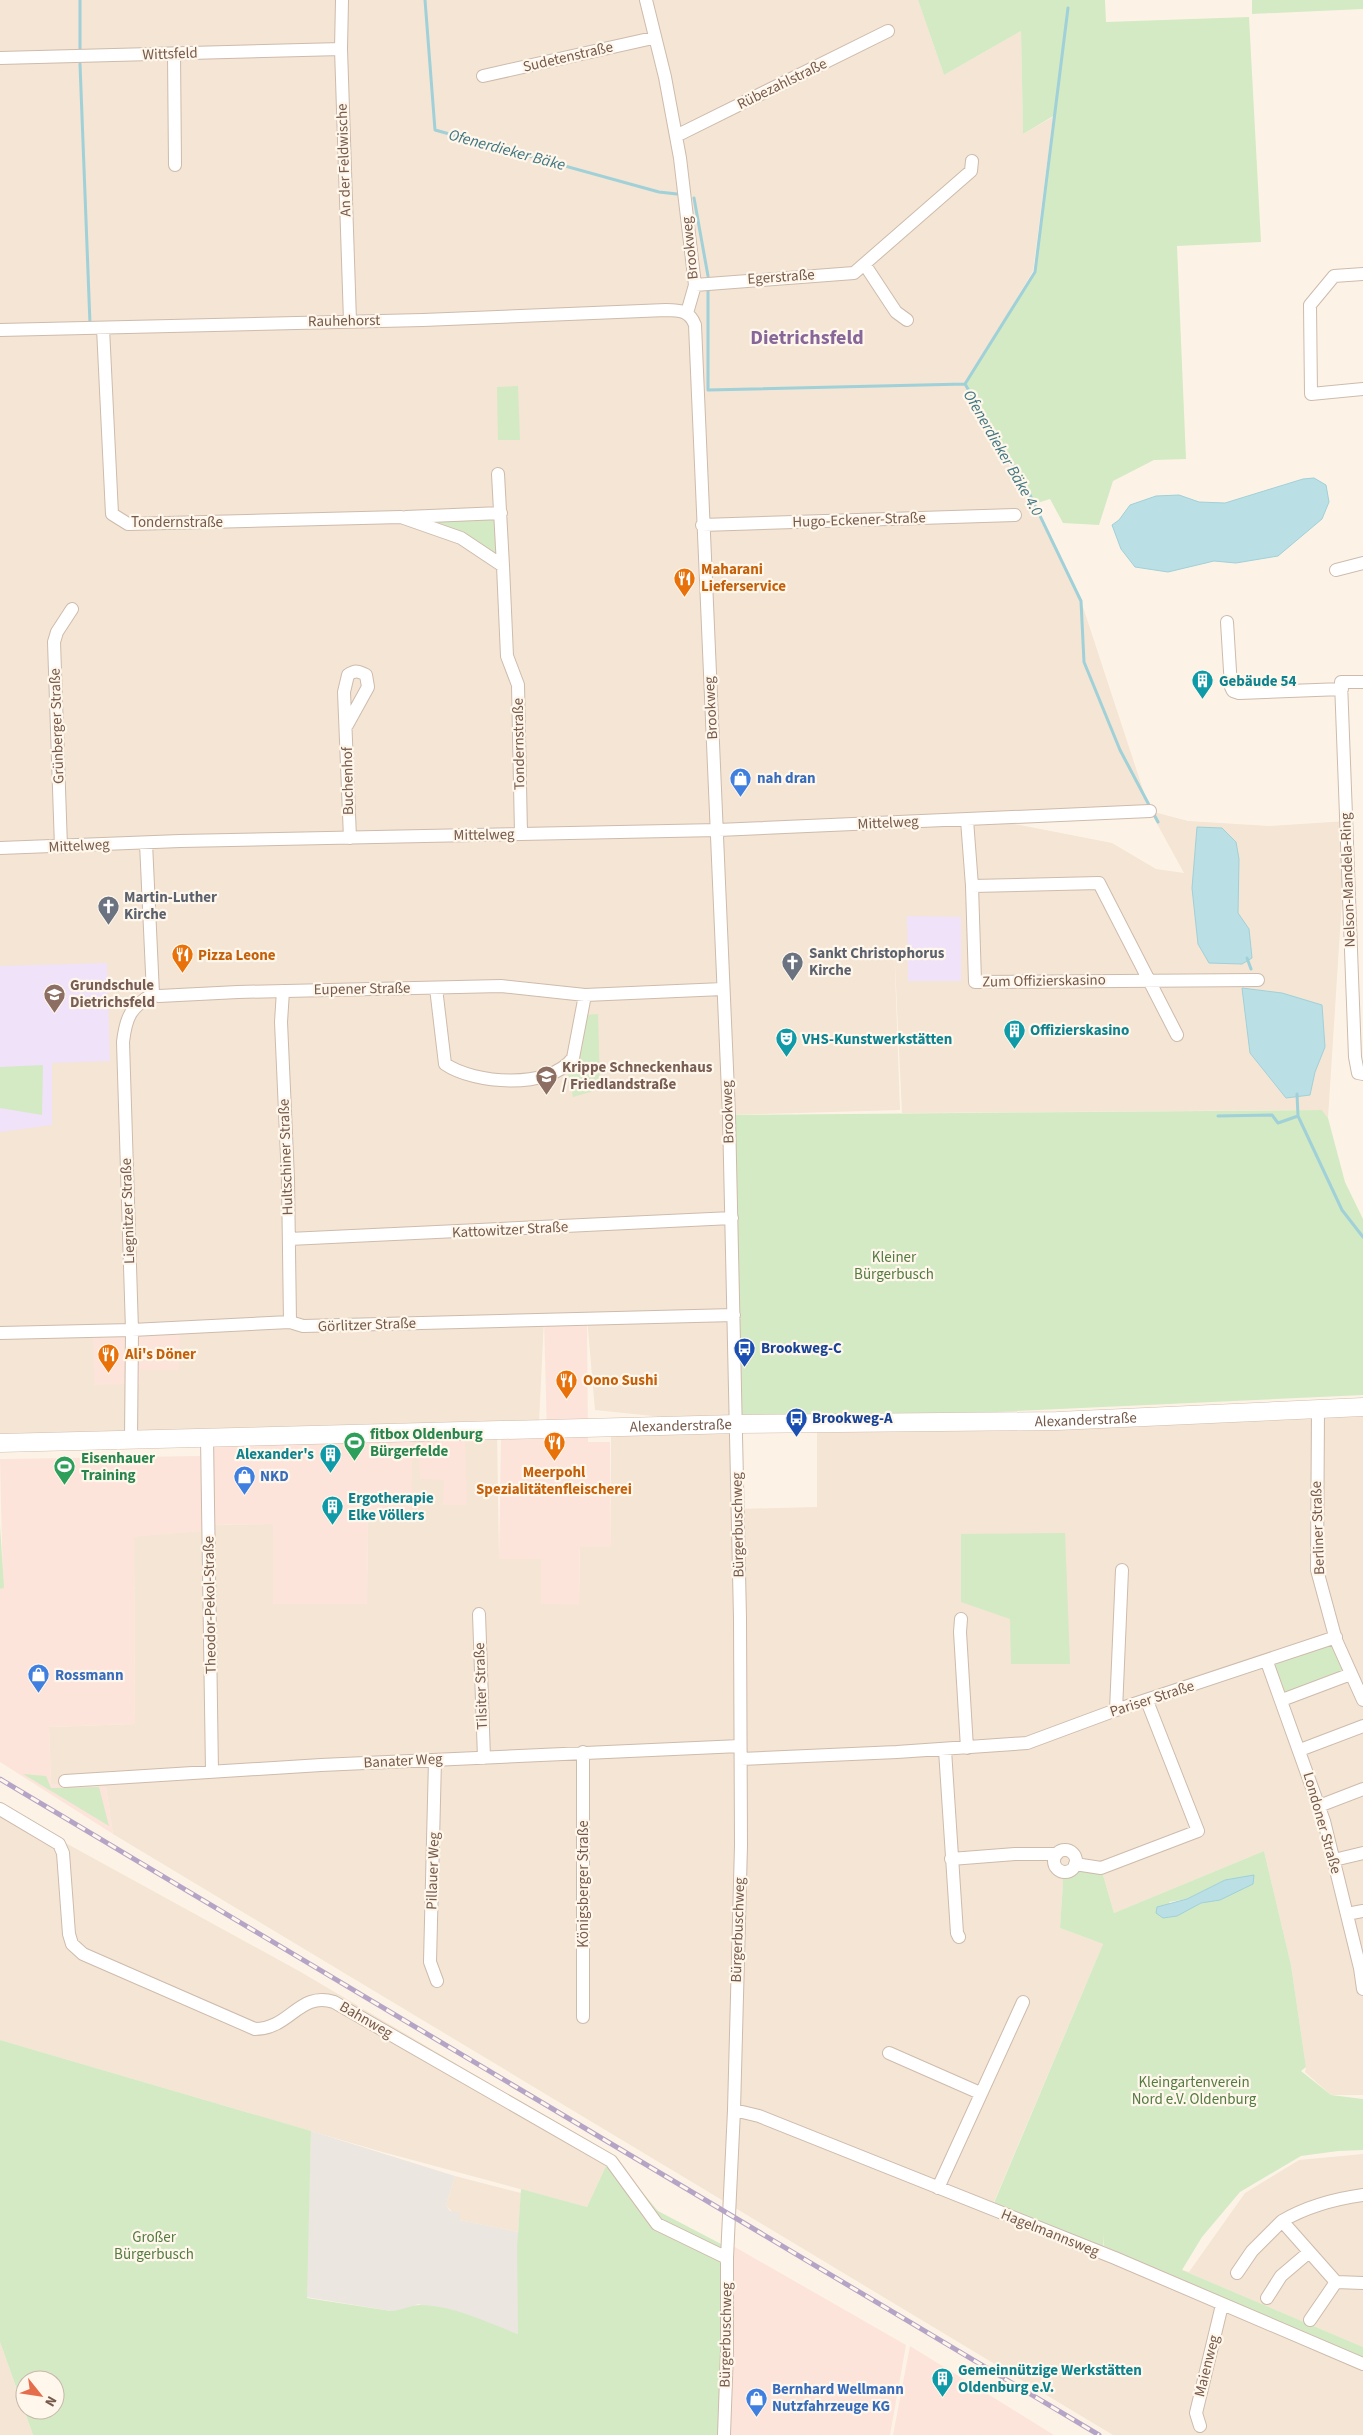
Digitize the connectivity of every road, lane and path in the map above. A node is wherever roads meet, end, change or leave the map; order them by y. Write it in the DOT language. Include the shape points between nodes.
graph roads {
  1 [pos="342,0"];
  2 [pos="649,1"];
  3 [pos="888,32"];
  4 [pos="653,38"];
  5 [pos="341,49"];
  6 [pos="174,54"];
  7 [pos="0,58"];
  8 [pos="483,76"];
  9 [pos="676,136"];
  10 [pos="972,161"];
  11 [pos="176,165"];
  12 [pos="865,265"];
  13 [pos="1363,274"];
  14 [pos="695,285"];
  15 [pos="686,313"];
  16 [pos="907,320"];
  17 [pos="350,321"];
  18 [pos="103,328"];
  19 [pos="0,330"];
  20 [pos="1363,389"];
  21 [pos="498,474"];
  22 [pos="501,513"];
  23 [pos="1015,514"];
  24 [pos="401,517"];
  25 [pos="702,525"];
  26 [pos="1363,563"];
  27 [pos="503,566"];
  28 [pos="1336,570"];
  29 [pos="72,610"];
  30 [pos="1227,622"];
  31 [pos="1363,682"];
  32 [pos="1342,685"];
  33 [pos="347,725"];
  34 [pos="1150,811"];
  35 [pos="967,820"];
  36 [pos="718,830"];
  37 [pos="521,834"];
  38 [pos="350,838"];
  39 [pos="146,843"];
  40 [pos="61,847"];
  41 [pos="0,848"];
  42 [pos="972,886"];
  43 [pos="1258,980"];
  44 [pos="1150,981"];
  45 [pos="436,988"];
  46 [pos="723,989"];
  47 [pos="283,991"];
  48 [pos="153,994"];
  49 [pos="585,995"];
  50 [pos="1177,1035"];
  51 [pos="1363,1074"];
  52 [pos="732,1218"];
  53 [pos="289,1239"];
  54 [pos="734,1315"];
  55 [pos="290,1322"];
  56 [pos="132,1330"];
  57 [pos="0,1333"];
  58 [pos="1363,1407"];
  59 [pos="1318,1409"];
  60 [pos="737,1424"];
  61 [pos="207,1437"];
  62 [pos="131,1440"];
  63 [pos="0,1443"];
  64 [pos="1122,1570"];
  65 [pos="479,1614"];
  66 [pos="961,1619"];
  67 [pos="1336,1637"];
  68 [pos="1267,1662"];
  69 [pos="1351,1674"];
  70 [pos="1282,1700"];
  71 [pos="1363,1700"];
  72 [pos="1146,1701"];
  73 [pos="1116,1710"];
  74 [pos="1363,1726"];
  75 [pos="967,1748"];
  76 [pos="945,1750"];
  77 [pos="1300,1750"];
  78 [pos="583,1752"];
  79 [pos="740,1752"];
  80 [pos="484,1758"];
  81 [pos="435,1760"];
  82 [pos="212,1772"];
  83 [pos="65,1781"];
  84 [pos="1363,1790"];
  85 [pos="1318,1806"];
  86 [pos="0,1809"];
  87 [pos="1363,1853"];
  88 [pos="951,1859"];
  89 [pos="1334,1860"];
  90 [pos="1363,1912"];
  91 [pos="1348,1914"];
  92 [pos="959,1938"];
  93 [pos="1362,1968"];
  94 [pos="437,1981"];
  95 [pos="1363,1989"];
  96 [pos="1023,2002"];
  97 [pos="583,2017"];
  98 [pos="889,2053"];
  99 [pos="980,2093"];
  100 [pos="734,2110"];
  101 [pos="938,2188"];
  102 [pos="1363,2195"];
  103 [pos="1282,2221"];
  104 [pos="1308,2253"];
  105 [pos="727,2258"];
  106 [pos="1237,2273"];
  107 [pos="1336,2282"];
  108 [pos="1363,2283"];
  109 [pos="1266,2298"];
  110 [pos="1222,2305"];
  111 [pos="1310,2320"];
  112 [pos="1363,2364"];
  113 [pos="1200,2426"];
  114 [pos="724,2435"];
  1 -- 5 [label="street, An der Feldwische"];
  2 -- 4 [label="street, Brookweg"];
  3 -- 9 [label="street, Rübezahlstraße"];
  4 -- 8 [label="street, Sudetenstraße"];
  4 -- 9 [label="street, Brookweg" via="665,77"];
  5 -- 6 [label="street, Wittsfeld"];
  5 -- 17 [label="street, An der Feldwische"];
  6 -- 7 [label="street, Wittsfeld"];
  6 -- 11 [label="street"];
  9 -- 14 [label="street, Brookweg"];
  10 -- 12 [label="street, Egerstraße" via="972,171"];
  12 -- 14 [label="street, Egerstraße" via="854,273"];
  12 -- 16 [label="street" via="896,312"];
  13 -- 20 [label="street" via="1334,276 1310,305 1312,394"];
  14 -- 15 [label="street, Brookweg"];
  15 -- 17 [label="street, Rauhehorst" via="666,310"];
  15 -- 25 [label="street, Brookweg" via="695,325"];
  17 -- 18 [label="street, Rauhehorst"];
  18 -- 19 [label="street, Rauhehorst"];
  18 -- 24 [label="street, Tondernstraße" via="112,514 120,520 128,524"];
  21 -- 22 [label="street, Tondernstraße"];
  22 -- 24 [label="street, Tondernstraße"];
  22 -- 27 [label="street, Tondernstraße"];
  23 -- 25 [label="street, Hugo-Eckener-Straße"];
  24 -- 27 [label="street, Tondernstraße" via="460,538"];
  25 -- 36 [label="street, Brookweg"];
  26 -- 28 [label="street"];
  27 -- 37 [label="street, Tondernstraße" via="508,656 518,685"];
  29 -- 40 [label="street, Grünberger Straße" via="54,642"];
  30 -- 32 [label="street" via="1231,687 1234,691"];
  31 -- 32 [label="street"];
  32 -- 51 [label="street, Nelson-Mandela-Ring" via="1354,1057 1358,1073"];
  33 -- 38 [label="street, Buchenhof"];
  34 -- 35 [label="street, Mittelweg"];
  35 -- 36 [label="street, Mittelweg"];
  35 -- 42 [label="street, Zum Offizierskasino"];
  36 -- 37 [label="street, Mittelweg"];
  36 -- 46 [label="street, Brookweg"];
  37 -- 38 [label="street, Mittelweg"];
  38 -- 39 [label="street, Mittelweg"];
  39 -- 40 [label="street, Mittelweg"];
  39 -- 48 [label="street"];
  40 -- 41 [label="street, Mittelweg"];
  42 -- 44 [label="street" via="1099,883"];
  42 -- 44 [label="street, Zum Offizierskasino" via="975,982"];
  43 -- 44 [label="street, Zum Offizierskasino"];
  44 -- 50 [label="street"];
  45 -- 47 [label="street, Eupener Straße"];
  45 -- 49 [label="street, Eupener Straße" via="501,986"];
  45 -- 49 [label="street" via="445,1064 463,1074 527,1080 549,1076 568,1064"];
  46 -- 49 [label="street, Eupener Straße"];
  46 -- 52 [label="street, Brookweg"];
  47 -- 48 [label="street, Eupener Straße"];
  47 -- 53 [label="street, Hultschiner Straße" via="281,1022"];
  48 -- 56 [label="street, Liegnitzer Straße" via="137,1004 129,1014 123,1042"];
  52 -- 53 [label="street, Kattowitzer Straße"];
  52 -- 54 [label="street, Brookweg"];
  53 -- 55 [label="street, Hultschiner Straße"];
  54 -- 55 [label="street, Görlitzer Straße" via="303,1326"];
  54 -- 60 [label="street, Brookweg"];
  55 -- 56 [label="street, Görlitzer Straße"];
  56 -- 57 [label="street, Görlitzer Straße"];
  56 -- 62 [label="street, Liegnitzer Straße"];
  58 -- 59 [label="main road, Alexanderstraße"];
  59 -- 60 [label="main road, Alexanderstraße" via="1057,1421"];
  59 -- 67 [label="street, Berliner Straße" via="1317,1570"];
  60 -- 61 [label="main road, Alexanderstraße"];
  60 -- 79 [label="street, Bürgerbuschweg"];
  61 -- 62 [label="main road, Alexanderstraße"];
  61 -- 82 [label="street, Theodor-Pekol-Straße"];
  62 -- 63 [label="main road, Alexanderstraße"];
  64 -- 73 [label="street"];
  65 -- 80 [label="street, Tilsiter Straße"];
  66 -- 75 [label="street"];
  67 -- 68 [label="street, Pariser Straße"];
  67 -- 69 [label="street, Berliner Straße"];
  68 -- 70 [label="street, Londoner Straße"];
  68 -- 72 [label="street, Pariser Straße"];
  69 -- 70 [label="street"];
  69 -- 71 [label="street, Berliner Straße"];
  70 -- 77 [label="street, Londoner Straße"];
  72 -- 73 [label="street, Pariser Straße"];
  72 -- 88 [label="street" via="1198,1831 1101,1868 1075,1864 1070,1851 1063,1850 1056,1854"];
  73 -- 75 [label="street, Pariser Straße" via="1027,1743"];
  74 -- 77 [label="street"];
  75 -- 76 [label="street, Pariser Straße"];
  76 -- 79 [label="street, Pariser Straße"];
  76 -- 88 [label="street"];
  77 -- 85 [label="street, Londoner Straße"];
  78 -- 79 [label="street, Banater Weg"];
  78 -- 80 [label="street, Banater Weg"];
  78 -- 97 [label="street, Königsberger Straße"];
  79 -- 100 [label="street, Bürgerbuschweg"];
  80 -- 81 [label="street, Banater Weg"];
  81 -- 82 [label="street, Banater Weg"];
  81 -- 94 [label="street, Pillauer Weg" via="430,1962"];
  82 -- 83 [label="street, Banater Weg"];
  84 -- 85 [label="street"];
  85 -- 89 [label="street, Londoner Straße"];
  86 -- 105 [label="street, Bahnweg" via="58,1844 63,1852 69,1934 72,1944 83,1954 255,2029 274,2026 313,2000 334,2002 611,2161 657,2224"];
  87 -- 89 [label="street"];
  88 -- 92 [label="street"];
  89 -- 91 [label="street, Londoner Straße"];
  90 -- 91 [label="street"];
  91 -- 93 [label="street, Londoner Straße"];
  93 -- 95 [label="street, Londoner Straße"];
  96 -- 99 [label="street"];
  98 -- 99 [label="street"];
  99 -- 101 [label="street"];
  100 -- 101 [label="street, Hagelmannsweg" via="759,2116"];
  100 -- 105 [label="street, Bürgerbuschweg"];
  101 -- 110 [label="street, Hagelmannsweg" via="1115,2258"];
  102 -- 103 [label="street" via="1332,2199"];
  103 -- 104 [label="street"];
  103 -- 106 [label="street" via="1252,2251"];
  104 -- 107 [label="street"];
  104 -- 109 [label="street" via="1281,2276"];
  105 -- 114 [label="street, Bürgerbuschweg"];
  107 -- 108 [label="street"];
  107 -- 111 [label="street"];
  110 -- 112 [label="street, Hagelmannsweg"];
  110 -- 113 [label="street, Maienweg" via="1196,2413"];
}
